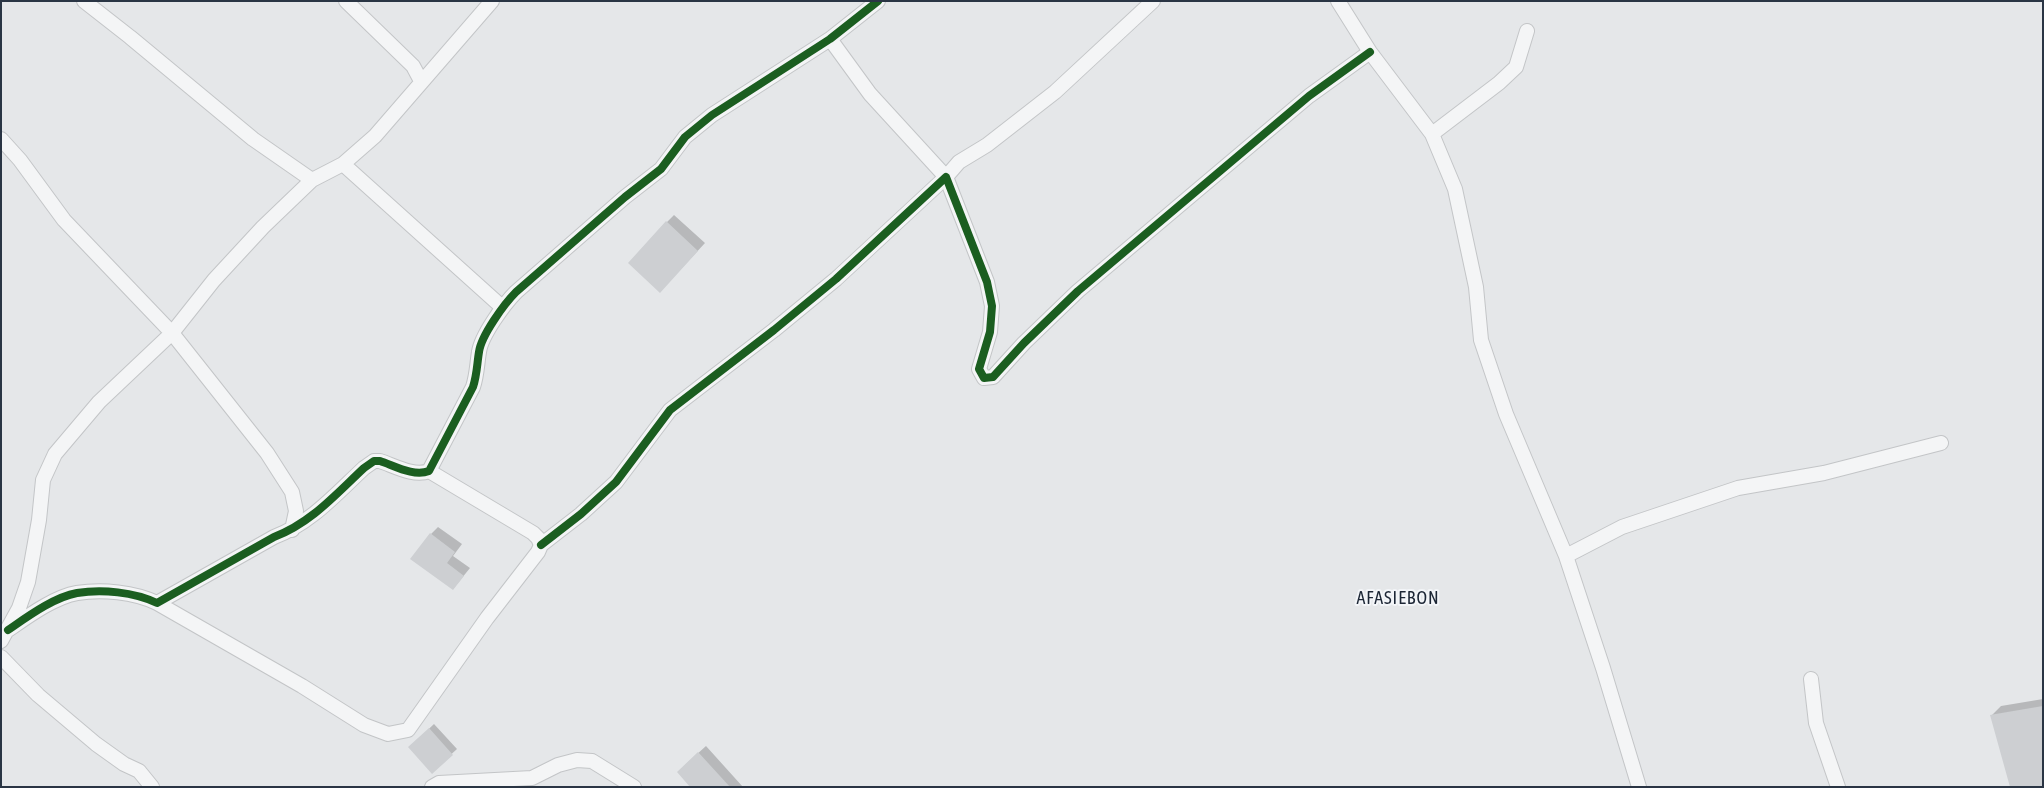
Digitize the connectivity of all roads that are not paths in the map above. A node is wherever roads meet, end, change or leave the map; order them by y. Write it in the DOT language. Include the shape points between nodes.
graph roads {
  1 [pos="84,1"];
  2 [pos="346,1"];
  3 [pos="492,1"];
  4 [pos="878,1"];
  5 [pos="1153,1"];
  6 [pos="1347,4"];
  7 [pos="1527,31"];
  8 [pos="830,39"];
  9 [pos="1370,52"];
  10 [pos="421,81"];
  11 [pos="1432,134"];
  12 [pos="1,139"];
  13 [pos="343,164"];
  14 [pos="946,177"];
  15 [pos="312,180"];
  16 [pos="502,306"];
  17 [pos="172,333"];
  18 [pos="1941,442"];
  19 [pos="429,471"];
  20 [pos="292,530"];
  21 [pos="541,545"];
  22 [pos="1566,556"];
  23 [pos="157,602"];
  24 [pos="5,636"];
  25 [pos="1,657"];
  26 [pos="1811,679"];
  27 [pos="152,787"];
  28 [pos="432,787"];
  29 [pos="634,787"];
  30 [pos="1639,787"];
  31 [pos="1838,787"];
  1 -- 15 [label="street" via="253,140"];
  2 -- 10 [label="street" via="413,66"];
  3 -- 10 [label="street"];
  4 -- 8 [label="street"];
  5 -- 14 [label="street" via="1054,92 987,145 959,162"];
  6 -- 9 [label="street"];
  7 -- 11 [label="street" via="1516,67"];
  8 -- 14 [label="street" via="870,94"];
  8 -- 16 [label="street" via="712,115 685,137 661,169 552,258"];
  9 -- 11 [label="street"];
  9 -- 14 [label="street" via="1309,96 1078,291 989,379 984,378 979,369 990,332 992,306 987,282"];
  10 -- 13 [label="street" via="375,136"];
  11 -- 22 [label="street" via="1455,189 1476,287 1481,340 1506,414"];
  12 -- 17 [label="street" via="64,220"];
  13 -- 15 [label="street"];
  13 -- 16 [label="street"];
  14 -- 21 [label="street" via="836,279 670,410 616,482"];
  15 -- 17 [label="street" via="214,280"];
  16 -- 19 [label="street" via="479,350 473,387"];
  17 -- 20 [label="street" via="267,452 292,492 296,511"];
  17 -- 24 [label="street" via="99,402 55,454 43,480 28,582"];
  18 -- 22 [label="street" via="1824,472 1738,488 1622,527"];
  19 -- 20 [label="street" via="415,473 374,461"];
  19 -- 21 [label="street" via="533,533"];
  20 -- 23 [label="street"];
  21 -- 23 [label="street" via="408,730 400,733 388,734 364,724"];
  22 -- 30 [label="street"];
  23 -- 24 [label="street" via="144,596 112,592 76,593 30,615"];
  25 -- 27 [label="street" via="38,695 96,744 139,771"];
  26 -- 31 [label="street" via="1816,723"];
  28 -- 29 [label="street" via="439,783 532,778 577,760 592,761"];
}
